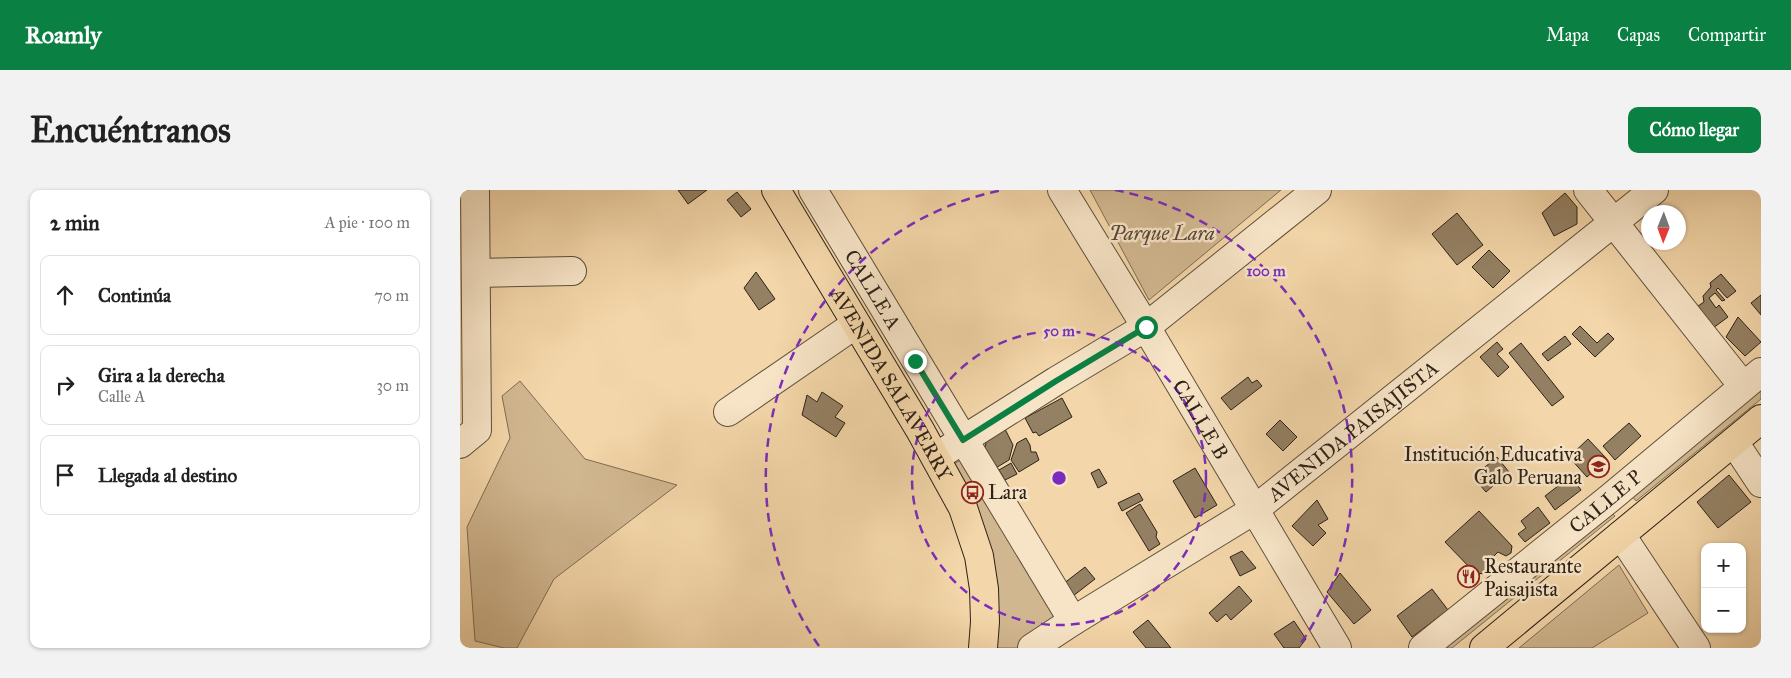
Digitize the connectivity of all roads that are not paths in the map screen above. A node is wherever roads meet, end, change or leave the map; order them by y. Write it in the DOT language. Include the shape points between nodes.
graph roads {
  1 [pos="475,190"];
  2 [pos="776,190"];
  3 [pos="813,190"];
  4 [pos="1062,190"];
  5 [pos="1317,190"];
  6 [pos="1588,190"];
  7 [pos="1654,190"];
  8 [pos="1614,222"];
  9 [pos="572,271"];
  10 [pos="476,273"];
  11 [pos="856,324"];
  12 [pos="1146,327"];
  13 [pos="468,363"];
  14 [pos="1752,379"];
  15 [pos="728,412"];
  16 [pos="1761,419"];
  17 [pos="963,440"];
  18 [pos="1734,442"];
  19 [pos="460,444"];
  20 [pos="935,458"];
  21 [pos="1761,483"];
  22 [pos="1254,510"];
  23 [pos="1621,535"];
  24 [pos="1073,621"];
  25 [pos="983,648"];
  26 [pos="1032,648"];
  27 [pos="1337,648"];
  28 [pos="1423,648"];
  29 [pos="1484,648"];
  30 [pos="1696,648"];
  1 -- 10 [label="street"];
  2 -- 11 [label="main road, AVENIDA SALAVERRY"];
  3 -- 17 [label="street, CALLE A"];
  4 -- 12 [label="street, CALLE B"];
  5 -- 12 [label="street"];
  6 -- 8 [label="street"];
  7 -- 8 [label="street, AVENIDA PAISAJISTA"];
  8 -- 14 [label="street"];
  8 -- 22 [label="street, AVENIDA PAISAJISTA"];
  9 -- 10 [label="street"];
  10 -- 13 [label="street"];
  11 -- 15 [label="street"];
  11 -- 20 [label="main road, AVENIDA SALAVERRY"];
  12 -- 17 [label="street"];
  12 -- 22 [label="street, CALLE B"];
  13 -- 19 [label="street" via="477,430"];
  14 -- 28 [label="street, CALLE P"];
  16 -- 18 [label="main road"];
  17 -- 20 [label="street"];
  17 -- 24 [label="street, CALLE A"];
  18 -- 21 [label="street"];
  18 -- 23 [label="main road"];
  20 -- 25 [label="main road, AVENIDA SALAVERRY" via="963,508 979,556 984,589"];
  22 -- 24 [label="street, AVENIDA PAISAJISTA"];
  22 -- 27 [label="street, CALLE B"];
  23 -- 29 [label="main road"];
  23 -- 30 [label="street"];
  24 -- 26 [label="street, AVENIDA PAISAJISTA"];
}
